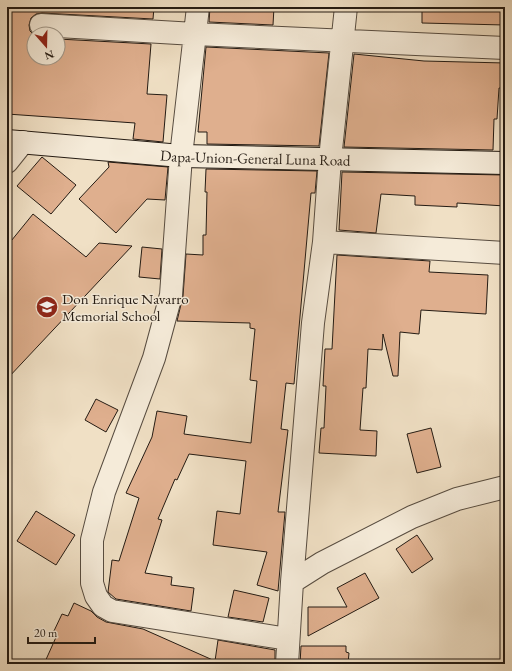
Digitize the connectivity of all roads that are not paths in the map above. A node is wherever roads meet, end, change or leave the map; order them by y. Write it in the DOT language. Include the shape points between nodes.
graph roads {
  1 [pos="198,7"];
  2 [pos="346,7"];
  3 [pos="41,25"];
  4 [pos="195,34"];
  5 [pos="342,39"];
  6 [pos="505,48"];
  7 [pos="15,142"];
  8 [pos="181,156"];
  9 [pos="330,159"];
  10 [pos="7,162"];
  11 [pos="505,163"];
  12 [pos="324,242"];
  13 [pos="505,253"];
  14 [pos="505,487"];
  15 [pos="292,582"];
  16 [pos="288,639"];
  17 [pos="287,664"];
  1 -- 4 [label="street"];
  2 -- 5 [label="street"];
  3 -- 4 [label="street"];
  4 -- 5 [label="street"];
  4 -- 8 [label="street"];
  5 -- 6 [label="street"];
  5 -- 9 [label="street"];
  7 -- 8 [label="street, Dapa-Union-General Luna Road"];
  7 -- 10 [label="street"];
  8 -- 9 [label="street, Dapa-Union-General Luna Road"];
  8 -- 16 [label="street" via="170,295 154,358 104,492 92,540 92,583 96,596 103,606 112,611"];
  9 -- 11 [label="street, Dapa-Union-General Luna Road"];
  9 -- 12 [label="street"];
  12 -- 13 [label="street"];
  12 -- 15 [label="street" via="313,323"];
  14 -- 15 [label="street" via="457,499 412,517 322,563"];
  15 -- 16 [label="street"];
  16 -- 17 [label="street"];
}
